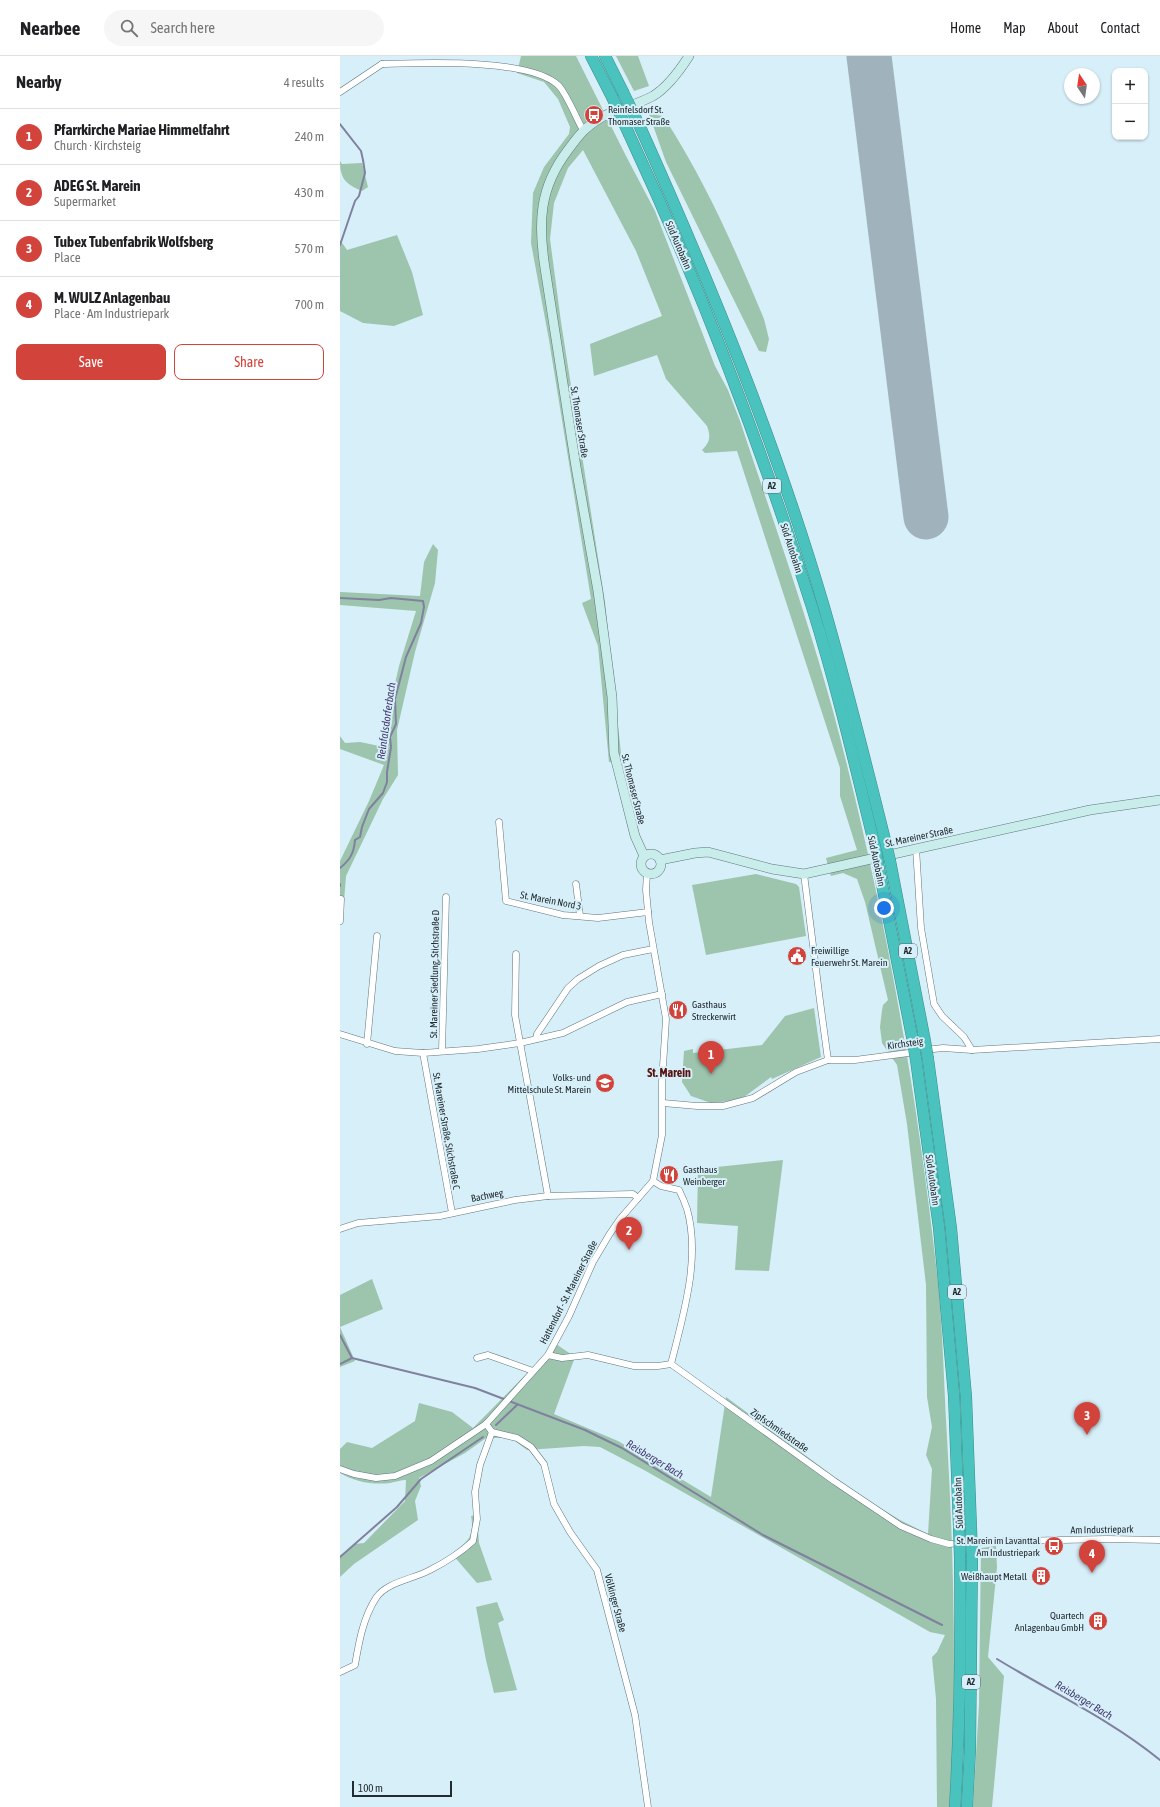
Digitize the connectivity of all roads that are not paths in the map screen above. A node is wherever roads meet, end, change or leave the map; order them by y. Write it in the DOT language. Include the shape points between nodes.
graph roads {
  1 [pos="380,56"];
  2 [pos="591,56"];
  3 [pos="605,56"];
  4 [pos="689,56"];
  5 [pos="382,64"];
  6 [pos="340,92"];
  7 [pos="583,130"];
  8 [pos="1160,800"];
  9 [pos="499,822"];
  10 [pos="916,848"];
  11 [pos="644,856"];
  12 [pos="660,860"];
  13 [pos="647,873"];
  14 [pos="804,874"];
  15 [pos="576,884"];
  16 [pos="446,897"];
  17 [pos="341,899"];
  18 [pos="648,912"];
  19 [pos="580,916"];
  20 [pos="340,922"];
  21 [pos="377,936"];
  22 [pos="653,948"];
  23 [pos="516,954"];
  24 [pos="662,994"];
  25 [pos="340,1034"];
  26 [pos="536,1039"];
  27 [pos="1160,1039"];
  28 [pos="367,1044"];
  29 [pos="520,1044"];
  30 [pos="972,1050"];
  31 [pos="442,1051"];
  32 [pos="423,1053"];
  33 [pos="828,1060"];
  34 [pos="663,1103"];
  35 [pos="653,1181"];
  36 [pos="548,1196"];
  37 [pos="638,1198"];
  38 [pos="452,1212"];
  39 [pos="340,1228"];
  40 [pos="548,1355"];
  41 [pos="477,1358"];
  42 [pos="671,1364"];
  43 [pos="533,1371"];
  44 [pos="486,1424"];
  45 [pos="492,1432"];
  46 [pos="340,1469"];
  47 [pos="1160,1540"];
  48 [pos="996,1541"];
  49 [pos="340,1672"];
  50 [pos="648,1807"];
  51 [pos="955,1807"];
  52 [pos="967,1807"];
  1 -- 5 [label="street"];
  2 -- 51 [label="highway, Süd Autobahn / A2, bridge" via="630,134 705,306 770,481 812,609 845,725 876,851 916,1060 939,1228 954,1396 960,1558 960,1699"];
  3 -- 52 [label="highway, Süd Autobahn / A2, bridge" via="641,129 718,306 781,475 856,721 890,861 928,1059 951,1228 966,1396 972,1527"];
  4 -- 7 [label="main road, St. Thomaser Straße" via="671,80 653,96 603,117"];
  5 -- 6 [label="street"];
  5 -- 7 [label="street" via="444,62 542,74 559,86"];
  7 -- 11 [label="main road, St. Thomaser Straße" via="560,160 548,184 543,199 541,240 598,591 612,697 614,753 635,836"];
  8 -- 10 [label="main road, St. Mareiner Straße" via="1090,810"];
  9 -- 19 [label="street, St. Marein Nord 3" via="506,901 563,915"];
  10 -- 14 [label="main road, St. Mareiner Straße"];
  10 -- 30 [label="street" via="921,928 934,1004 942,1016 964,1037"];
  11 -- 12 [label="main road" via="655,855"];
  11 -- 13 [label="main road" via="641,867"];
  12 -- 13 [label="main road" via="658,871"];
  12 -- 14 [label="main road, St. Mareiner Straße" via="708,852 772,869"];
  13 -- 18 [label="street"];
  14 -- 33 [label="street"];
  15 -- 19 [label="street"];
  16 -- 31 [label="street"];
  17 -- 20 [label="street"];
  18 -- 19 [label="street, St. Marein Nord 3" via="598,918"];
  18 -- 22 [label="street"];
  21 -- 28 [label="street"];
  22 -- 24 [label="street"];
  22 -- 26 [label="street" via="623,955 578,979 568,988"];
  23 -- 29 [label="street" via="515,1015"];
  24 -- 26 [label="street" via="627,1002 563,1032"];
  24 -- 34 [label="street" via="666,1019"];
  25 -- 28 [label="street"];
  26 -- 29 [label="street"];
  27 -- 30 [label="street, Kirchsteig"];
  28 -- 32 [label="street" via="395,1051"];
  29 -- 31 [label="street"];
  29 -- 36 [label="street"];
  30 -- 33 [label="street, Kirchsteig" via="943,1048 855,1060"];
  31 -- 32 [label="street"];
  32 -- 38 [label="street, St. Mareiner Straße, Stichstraße C"];
  33 -- 34 [label="street, Kirchsteig" via="796,1072 753,1098 723,1106"];
  34 -- 35 [label="street" via="662,1135"];
  35 -- 37 [label="street, Hattendorf - St. Mareiner Straße"];
  35 -- 42 [label="street" via="661,1186 679,1190 687,1209 691,1231 692,1275"];
  36 -- 37 [label="street, Bachweg" via="633,1194"];
  36 -- 38 [label="street, Bachweg"];
  37 -- 40 [label="street, Hattendorf - St. Mareiner Straße" via="609,1235 593,1262 570,1316"];
  38 -- 39 [label="street, Bachweg" via="440,1216 358,1223"];
  40 -- 42 [label="street" via="562,1358 588,1355 634,1366"];
  40 -- 43 [label="street, Hattendorf - St. Mareiner Straße"];
  41 -- 43 [label="street" via="488,1355"];
  42 -- 48 [label="street, Zipfschmiedstraße" via="900,1526 949,1544"];
  43 -- 44 [label="street, Hattendorf - St. Mareiner Straße"];
  44 -- 45 [label="street"];
  44 -- 46 [label="street" via="431,1461 395,1476 376,1478"];
  45 -- 49 [label="street" via="480,1465 474,1541 453,1558 393,1584 376,1597 362,1627 355,1665"];
  45 -- 50 [label="street, Völkinger Straße" via="517,1438 531,1447 540,1458 544,1464 554,1504 597,1570 635,1715"];
  47 -- 48 [label="street, Am Industriepark" via="1107,1538"];
}
